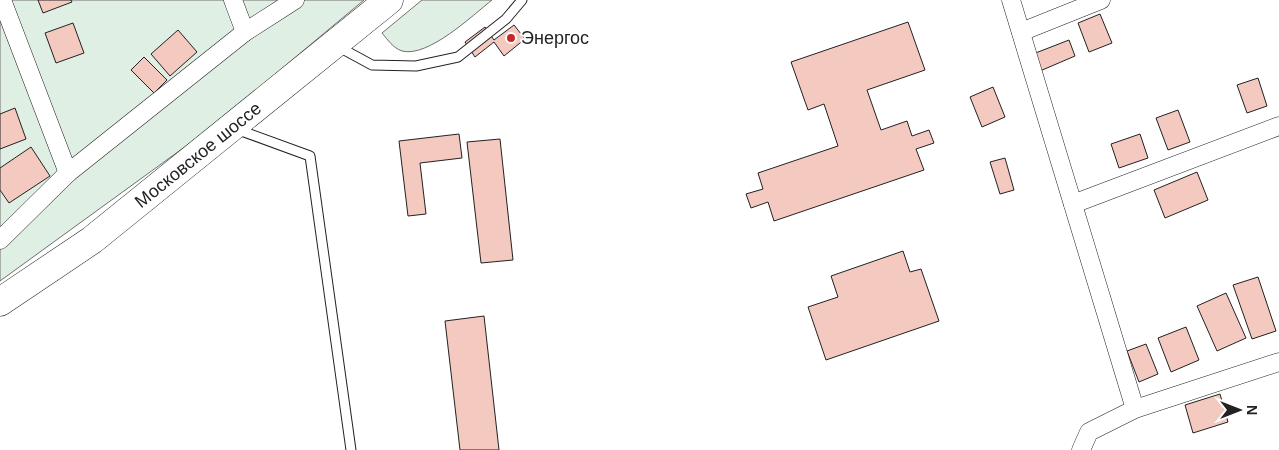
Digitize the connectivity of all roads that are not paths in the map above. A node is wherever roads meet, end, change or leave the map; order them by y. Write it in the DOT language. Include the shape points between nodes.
graph roads {
  1 [pos="2,0"];
  2 [pos="233,0"];
  3 [pos="295,0"];
  4 [pos="389,0"];
  5 [pos="522,0"];
  6 [pos="1012,0"];
  7 [pos="1100,0"];
  8 [pos="245,32"];
  9 [pos="1021,32"];
  10 [pos="334,45"];
  11 [pos="1279,126"];
  12 [pos="231,128"];
  13 [pos="68,173"];
  14 [pos="1073,204"];
  15 [pos="0,240"];
  16 [pos="0,302"];
  17 [pos="1279,362"];
  18 [pos="1135,409"];
  19 [pos="352,450"];
  20 [pos="1081,450"];
  1 -- 13 [label="street"];
  2 -- 8 [label="street"];
  3 -- 8 [label="street"];
  4 -- 10 [label="highway, Московское шоссе"];
  5 -- 10 [label="lane" via="506,19 458,58 416,66 372,65"];
  6 -- 9 [label="street"];
  7 -- 9 [label="street"];
  8 -- 13 [label="street"];
  9 -- 14 [label="street"];
  10 -- 12 [label="highway, Московское шоссе"];
  11 -- 14 [label="street"];
  12 -- 16 [label="highway, Московское шоссе" via="92,240"];
  12 -- 19 [label="lane" via="310,156"];
  13 -- 15 [label="street"];
  14 -- 18 [label="street"];
  17 -- 18 [label="street"];
  18 -- 20 [label="street" via="1089,432"];
}
